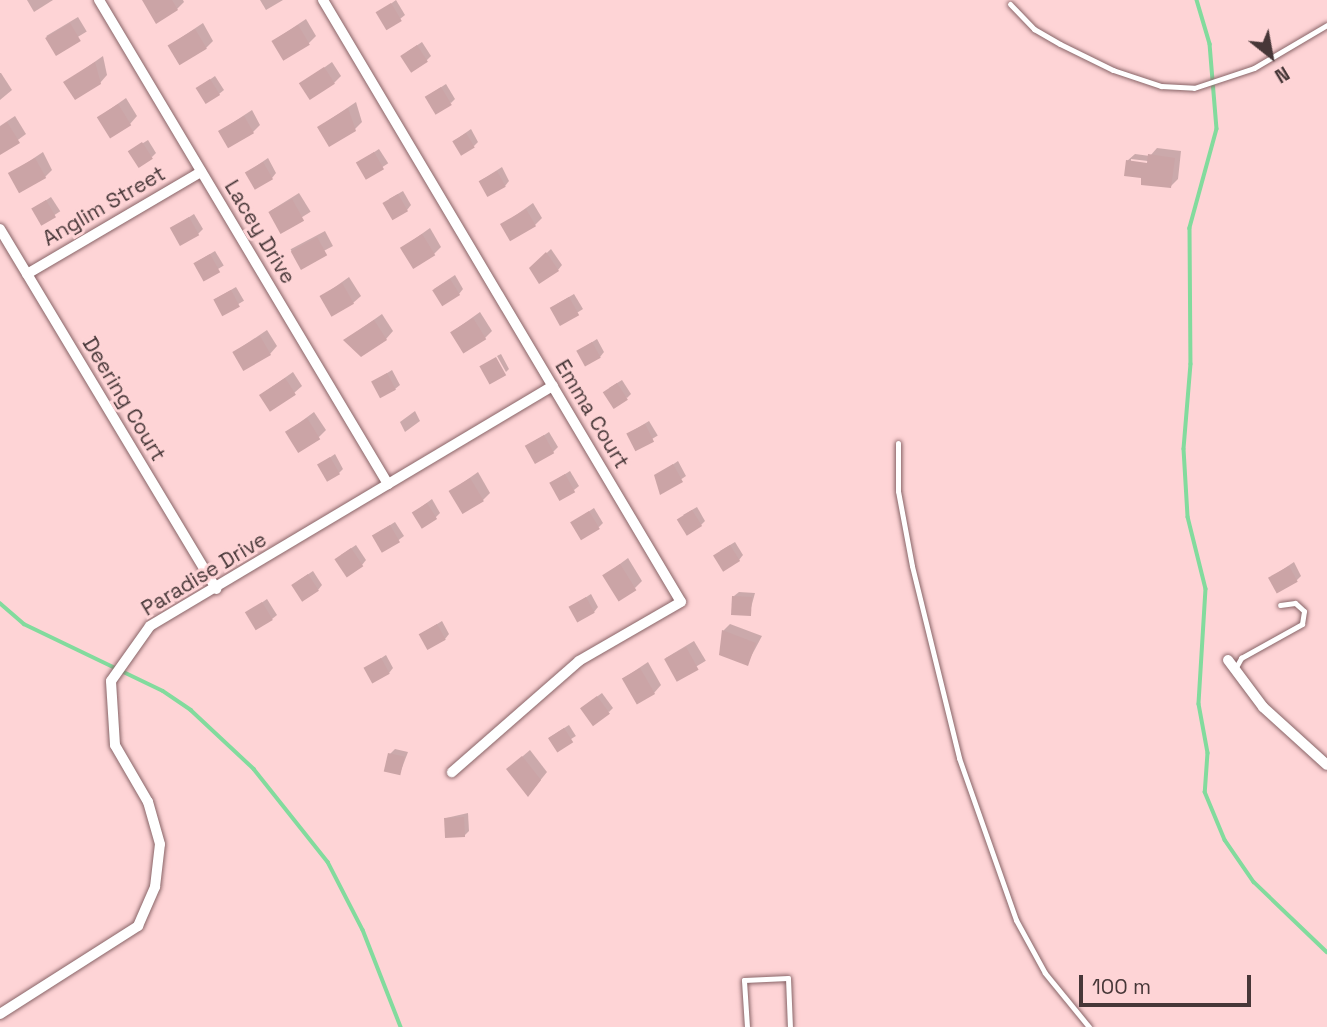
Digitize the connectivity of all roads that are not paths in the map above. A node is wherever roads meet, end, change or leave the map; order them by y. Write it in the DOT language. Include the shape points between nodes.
graph roads {
  1 [pos="99,0"];
  2 [pos="323,0"];
  3 [pos="1010,4"];
  4 [pos="1327,25"];
  5 [pos="201,172"];
  6 [pos="0,229"];
  7 [pos="27,274"];
  8 [pos="553,386"];
  9 [pos="898,443"];
  10 [pos="388,484"];
  11 [pos="216,589"];
  12 [pos="1280,605"];
  13 [pos="1228,660"];
  14 [pos="1235,670"];
  15 [pos="1327,765"];
  16 [pos="452,772"];
  17 [pos="0,1014"];
  18 [pos="747,1027"];
  19 [pos="790,1027"];
  20 [pos="1089,1027"];
  1 -- 5 [label="street, Lacey Drive"];
  2 -- 8 [label="street, Emma Court"];
  3 -- 4 [label="lane" via="1034,29 1060,44 1112,70 1161,86 1194,88 1254,68"];
  5 -- 7 [label="street, Anglim Street"];
  5 -- 10 [label="street, Lacey Drive"];
  6 -- 7 [label="street, Deering Court"];
  7 -- 11 [label="street, Deering Court"];
  8 -- 10 [label="street, Paradise Drive"];
  8 -- 16 [label="street, Emma Court" via="681,603 579,661"];
  9 -- 20 [label="lane" via="898,491 912,566 959,758 1016,920 1045,973"];
  10 -- 11 [label="street, Paradise Drive"];
  11 -- 17 [label="street, Paradise Drive" via="150,626 111,681 115,745 148,803 160,844 155,887 138,926"];
  12 -- 14 [label="lane" via="1295,603 1304,611 1301,624 1241,658"];
  13 -- 14 [label="street"];
  14 -- 15 [label="street" via="1263,707"];
  18 -- 19 [label="lane" via="744,980 788,978"];
}
